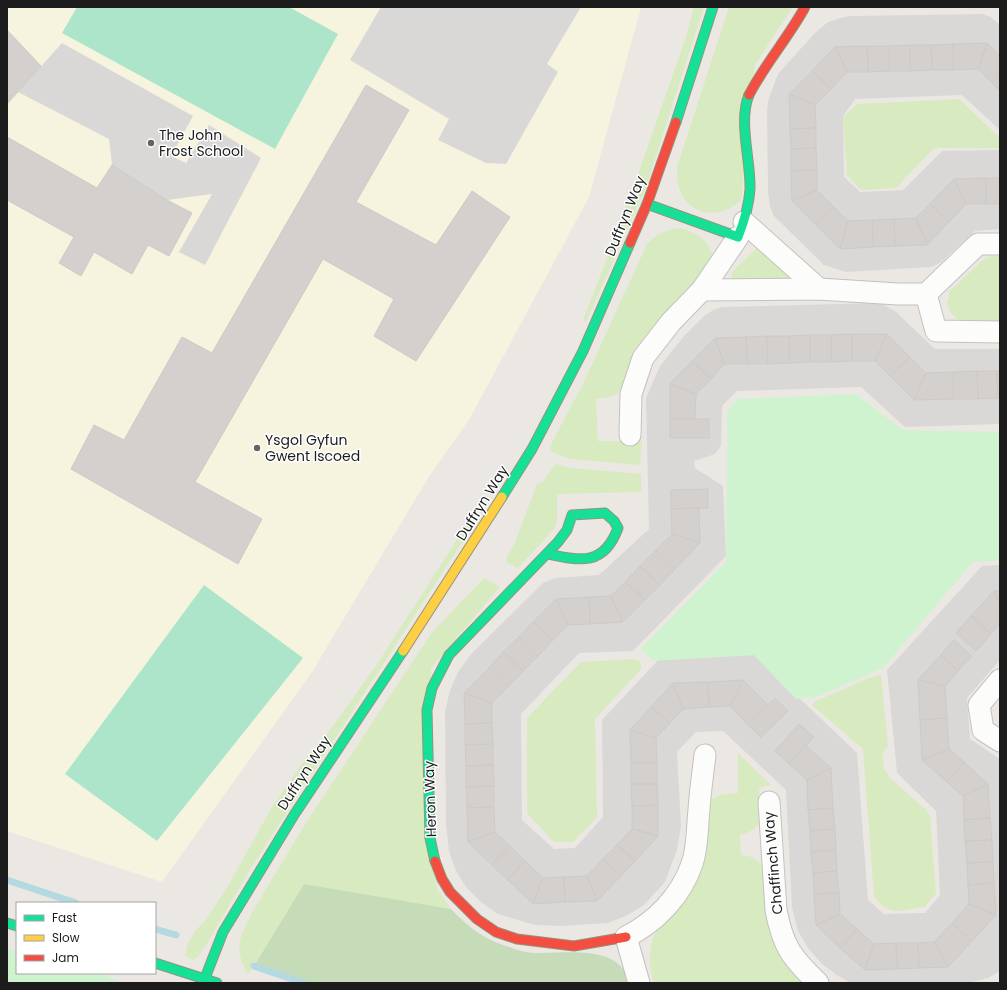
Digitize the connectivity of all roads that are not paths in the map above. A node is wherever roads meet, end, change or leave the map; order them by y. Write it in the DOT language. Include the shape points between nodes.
graph roads {
  1 [pos="713,7"];
  2 [pos="805,7"];
  3 [pos="647,204"];
  4 [pos="741,230"];
  5 [pos="1000,244"];
  6 [pos="819,289"];
  7 [pos="702,290"];
  8 [pos="926,294"];
  9 [pos="1000,332"];
  10 [pos="630,435"];
  11 [pos="548,554"];
  12 [pos="1000,680"];
  13 [pos="1000,741"];
  14 [pos="705,755"];
  15 [pos="769,802"];
  16 [pos="626,936"];
  17 [pos="156,963"];
  18 [pos="205,978"];
  19 [pos="217,983"];
  20 [pos="639,983"];
  21 [pos="818,983"];
  1 -- 3 [label="street, Duffryn Way"];
  2 -- 4 [label="street" via="761,72 748,98 745,120 750,190"];
  3 -- 4 [label="street"];
  3 -- 18 [label="street, Duffryn Way" via="584,351 532,449 461,563 294,815 223,932"];
  4 -- 6 [label="street"];
  4 -- 7 [label="street"];
  5 -- 8 [label="street" via="978,244"];
  6 -- 7 [label="street"];
  6 -- 8 [label="street"];
  7 -- 10 [label="street" via="671,322 643,358 631,394"];
  8 -- 9 [label="street" via="936,331"];
  11 -- 11 [label="street, Heron Way" via="566,530 572,515 605,514 618,528 615,537 594,557 582,560"];
  11 -- 16 [label="street, Heron Way" via="454,649 432,688 427,710 430,838 435,861 450,892 477,919 496,932 517,939 574,946"];
  12 -- 13 [label="street" via="979,705 983,730"];
  14 -- 16 [label="street, Heron Way" via="692,864 675,896 665,908 642,929"];
  15 -- 21 [label="street, Chaffinch Way" via="779,925 792,956"];
  16 -- 20 [label="street"];
  17 -- 18 [label="street"];
  18 -- 19 [label="street"];
}
